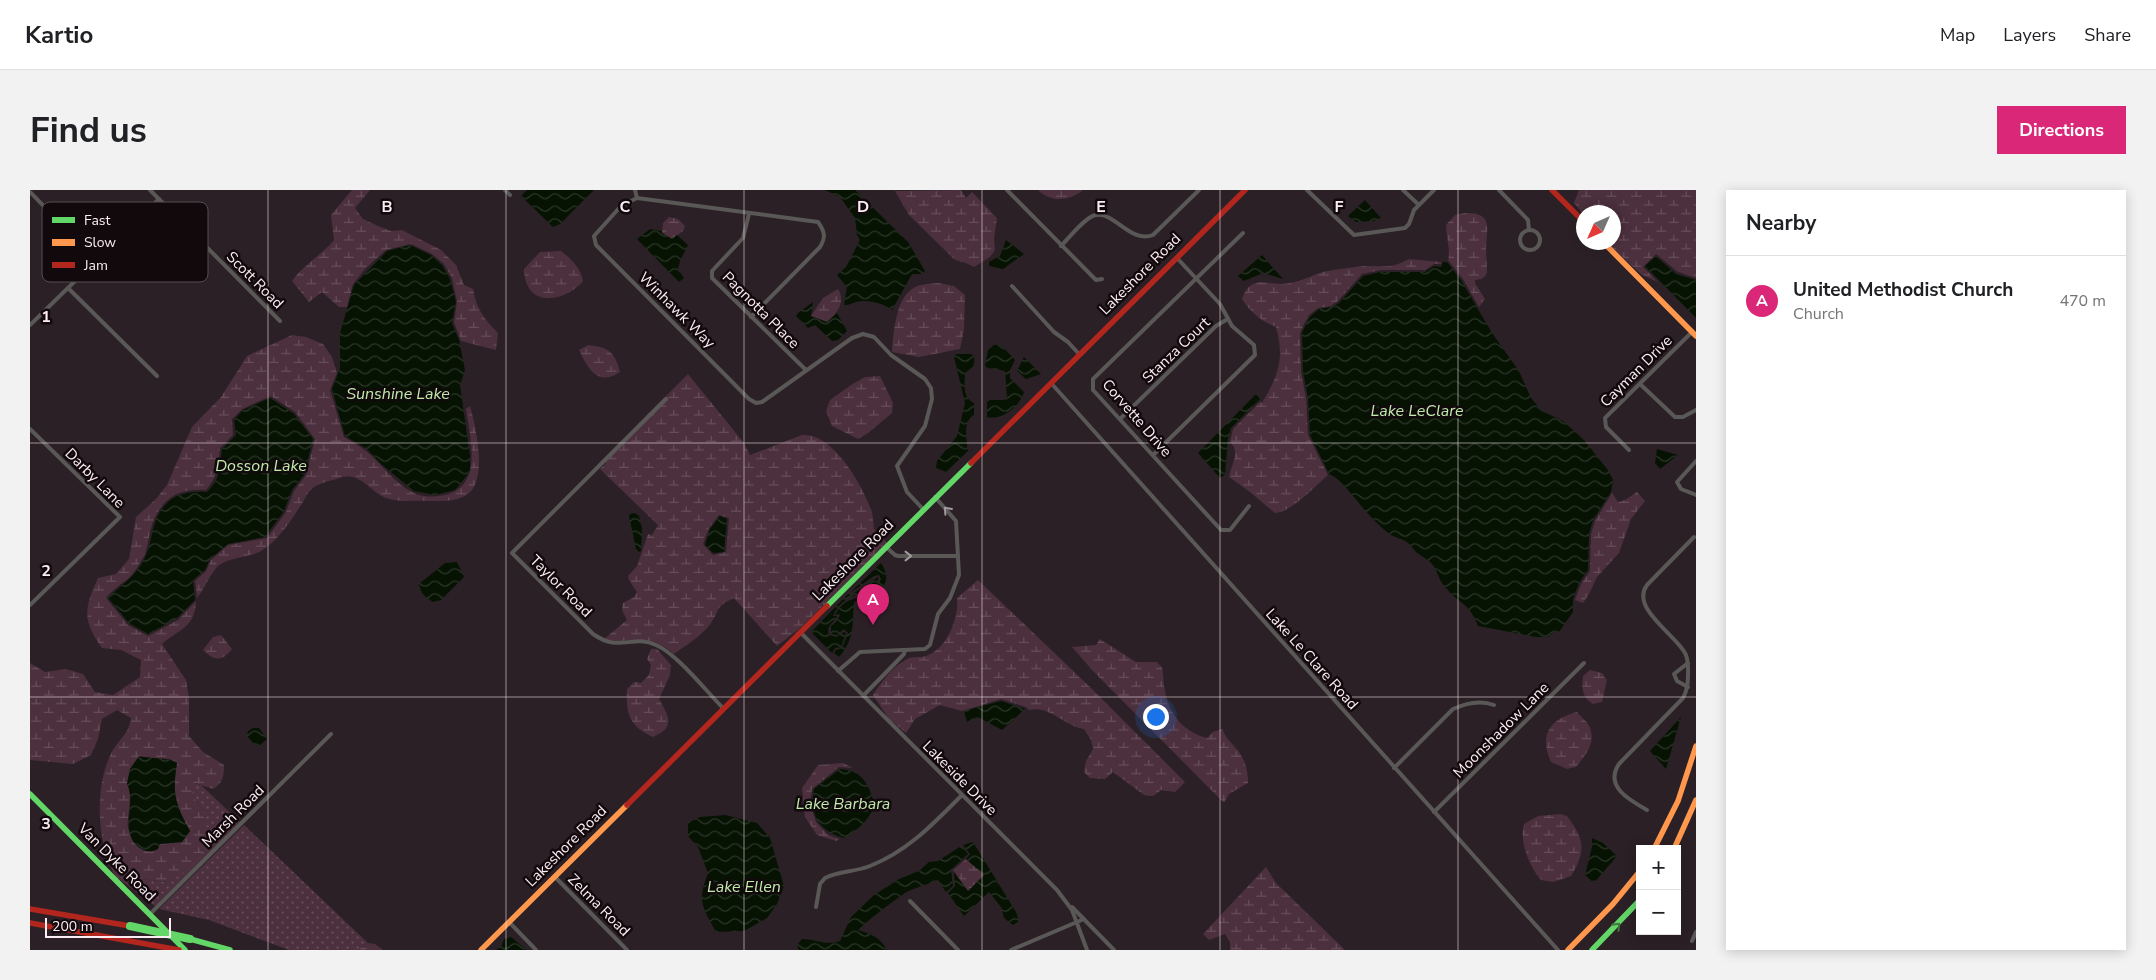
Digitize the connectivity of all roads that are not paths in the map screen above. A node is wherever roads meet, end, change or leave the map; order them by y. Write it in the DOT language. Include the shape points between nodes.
graph roads {
  1 [pos="150,190"];
  2 [pos="505,190"];
  3 [pos="635,190"];
  4 [pos="1007,190"];
  5 [pos="1198,190"];
  6 [pos="1245,190"];
  7 [pos="1307,190"];
  8 [pos="1403,190"];
  9 [pos="1434,190"];
  10 [pos="1508,190"];
  11 [pos="1552,190"];
  12 [pos="1502,191"];
  13 [pos="30,192"];
  14 [pos="510,195"];
  15 [pos="637,198"];
  16 [pos="159,199"];
  17 [pos="156,202"];
  18 [pos="162,202"];
  19 [pos="42,204"];
  20 [pos="1419,205"];
  21 [pos="749,214"];
  22 [pos="1576,214"];
  23 [pos="1530,230"];
  24 [pos="1243,233"];
  25 [pos="1061,246"];
  26 [pos="208,248"];
  27 [pos="1611,250"];
  28 [pos="1176,257"];
  29 [pos="1196,278"];
  30 [pos="1102,279"];
  31 [pos="74,282"];
  32 [pos="1012,286"];
  33 [pos="68,288"];
  34 [pos="752,317"];
  35 [pos="1226,320"];
  36 [pos="280,321"];
  37 [pos="30,325"];
  38 [pos="1694,334"];
  39 [pos="1079,354"];
  40 [pos="806,370"];
  41 [pos="156,376"];
  42 [pos="1051,383"];
  43 [pos="1640,384"];
  44 [pos="666,400"];
  45 [pos="1696,410"];
  46 [pos="1120,419"];
  47 [pos="30,429"];
  48 [pos="1629,450"];
  49 [pos="1153,455"];
  50 [pos="1696,461"];
  51 [pos="1696,495"];
  52 [pos="935,497"];
  53 [pos="1249,506"];
  54 [pos="923,509"];
  55 [pos="1695,535"];
  56 [pos="886,547"];
  57 [pos="958,556"];
  58 [pos="30,605"];
  59 [pos="801,633"];
  60 [pos="905,650"];
  61 [pos="1688,662"];
  62 [pos="1584,663"];
  63 [pos="838,671"];
  64 [pos="1688,687"];
  65 [pos="862,696"];
  66 [pos="1494,705"];
  67 [pos="723,708"];
  68 [pos="331,734"];
  69 [pos="1696,746"];
  70 [pos="1696,763"];
  71 [pos="1394,768"];
  72 [pos="30,794"];
  73 [pos="961,796"];
  74 [pos="1696,800"];
  75 [pos="1646,810"];
  76 [pos="1434,812"];
  77 [pos="1656,845"];
  78 [pos="1662,845"];
  79 [pos="1676,845"];
  80 [pos="1636,876"];
  81 [pos="555,877"];
  82 [pos="1636,884"];
  83 [pos="910,901"];
  84 [pos="1065,901"];
  85 [pos="1636,904"];
  86 [pos="816,907"];
  87 [pos="30,909"];
  88 [pos="150,914"];
  89 [pos="1084,919"];
  90 [pos="1077,921"];
  91 [pos="509,922"];
  92 [pos="30,923"];
  93 [pos="1696,932"];
  94 [pos="1692,941"];
  95 [pos="1576,942"];
  96 [pos="179,950"];
  97 [pos="185,950"];
  98 [pos="230,950"];
  99 [pos="481,950"];
  100 [pos="536,950"];
  101 [pos="627,950"];
  102 [pos="958,950"];
  103 [pos="1011,950"];
  104 [pos="1087,950"];
  105 [pos="1114,950"];
  106 [pos="1558,950"];
  107 [pos="1568,950"];
  108 [pos="1592,950"];
  1 -- 16 [label="street, Scott Road"];
  2 -- 14 [label="street"];
  3 -- 15 [label="street"];
  4 -- 25 [label="street"];
  5 -- 25 [label="street" via="1153,235 1140,236 1097,214"];
  6 -- 28 [label="main road, Lakeshore Road"];
  7 -- 20 [label="street" via="1354,235 1405,228"];
  8 -- 20 [label="street"];
  9 -- 20 [label="street"];
  10 -- 12 [label="street"];
  11 -- 22 [label="main road"];
  12 -- 23 [label="street" via="1528,220"];
  13 -- 19 [label="street"];
  15 -- 21 [label="street"];
  15 -- 40 [label="street, Winhawk Way" via="621,206 598,230 594,236 596,244 749,399 762,402"];
  16 -- 17 [label="street"];
  16 -- 18 [label="street, Scott Road"];
  21 -- 34 [label="street, Pagnotta Place" via="743,238 712,271 712,278"];
  21 -- 34 [label="street" via="818,222 824,230 825,239"];
  23 -- 23 [label="street" via="1523,232 1520,241 1529,250 1538,246 1540,240 1536,232"];
  24 -- 29 [label="street, Corvette Drive"];
  25 -- 30 [label="street" via="1096,280"];
  26 -- 36 [label="street, Scott Road"];
  27 -- 38 [label="main road"];
  28 -- 29 [label="street"];
  28 -- 39 [label="main road, Lakeshore Road"];
  29 -- 35 [label="street" via="1220,304"];
  29 -- 46 [label="street, Corvette Drive" via="1093,379 1094,390"];
  31 -- 33 [label="street"];
  32 -- 39 [label="street"];
  33 -- 37 [label="street"];
  33 -- 41 [label="street"];
  34 -- 40 [label="street, Pagnotta Place"];
  35 -- 46 [label="street, Stanza Court"];
  35 -- 49 [label="street" via="1254,345 1255,354"];
  38 -- 43 [label="street, Cayman Drive"];
  39 -- 42 [label="main road, Lakeshore Road"];
  40 -- 54 [label="street, Winhawk Way" via="863,334 874,337 925,380 932,399 926,426 897,466 907,492"];
  42 -- 52 [label="main road, Lakeshore Road"];
  42 -- 71 [label="street, Lake Le Clare Road"];
  43 -- 45 [label="street" via="1675,416 1683,417"];
  43 -- 48 [label="street, Cayman Drive" via="1604,422"];
  44 -- 67 [label="street, Taylor Road" via="512,553 593,634 614,644 641,641 656,644"];
  46 -- 49 [label="street, Corvette Drive"];
  47 -- 58 [label="street, Darby Lane" via="120,517"];
  49 -- 53 [label="street, Corvette Drive" via="1221,530 1230,530"];
  50 -- 51 [label="street" via="1677,482 1681,489"];
  52 -- 54 [label="main road, Lakeshore Road"];
  57 -- 52 [label="street, one-way" via="957,524"];
  54 -- 56 [label="main road, Lakeshore Road"];
  55 -- 61 [label="street" via="1647,585 1642,597 1645,607 1682,649"];
  56 -- 57 [label="street, one-way" via="898,556"];
  56 -- 59 [label="main road, Lakeshore Road"];
  57 -- 60 [label="street" via="958,580 938,614 930,645 925,649"];
  59 -- 63 [label="street, Lakeside Drive"];
  59 -- 67 [label="main road, Lakeshore Road"];
  60 -- 63 [label="street" via="860,652"];
  60 -- 65 [label="street"];
  61 -- 64 [label="street"];
  61 -- 64 [label="street" via="1674,674"];
  62 -- 76 [label="street, Moonshadow Lane"];
  63 -- 65 [label="street, Lakeside Drive"];
  64 -- 75 [label="street" via="1681,702 1615,770 1614,781 1619,790"];
  65 -- 73 [label="street, Lakeside Drive"];
  66 -- 71 [label="street" via="1487,702 1463,704 1453,709"];
  67 -- 81 [label="main road, Lakeshore Road"];
  68 -- 88 [label="street, Marsh Road"];
  69 -- 77 [label="main road" via="1678,801"];
  70 -- 78 [label="main road" via="1684,800"];
  71 -- 76 [label="street, Lake Le Clare Road"];
  72 -- 88 [label="main road, Van Dyke Road"];
  73 -- 84 [label="street, Lakeside Drive"];
  73 -- 86 [label="street" via="921,836 898,853 868,867 825,878 820,884"];
  74 -- 79 [label="main road"];
  76 -- 106 [label="street, Lake Le Clare Road"];
  80 -- 95 [label="main road"];
  81 -- 91 [label="main road, Lakeshore Road"];
  81 -- 101 [label="street, Zelma Road"];
  82 -- 95 [label="main road" via="1602,922"];
  83 -- 102 [label="street"];
  84 -- 89 [label="street"];
  84 -- 90 [label="street, Lakeside Drive"];
  108 -- 85 [label="main road, one-way"];
  87 -- 98 [label="main road, bridge" via="130,926"];
  88 -- 97 [label="main road, Van Dyke Road"];
  89 -- 90 [label="street"];
  89 -- 105 [label="street"];
  90 -- 103 [label="street"];
  90 -- 104 [label="street, Lakeside Drive"];
  91 -- 99 [label="main road, Lakeshore Road"];
  91 -- 100 [label="street"];
  92 -- 96 [label="main road"];
  93 -- 94 [label="street"];
  95 -- 107 [label="main road"];
}
